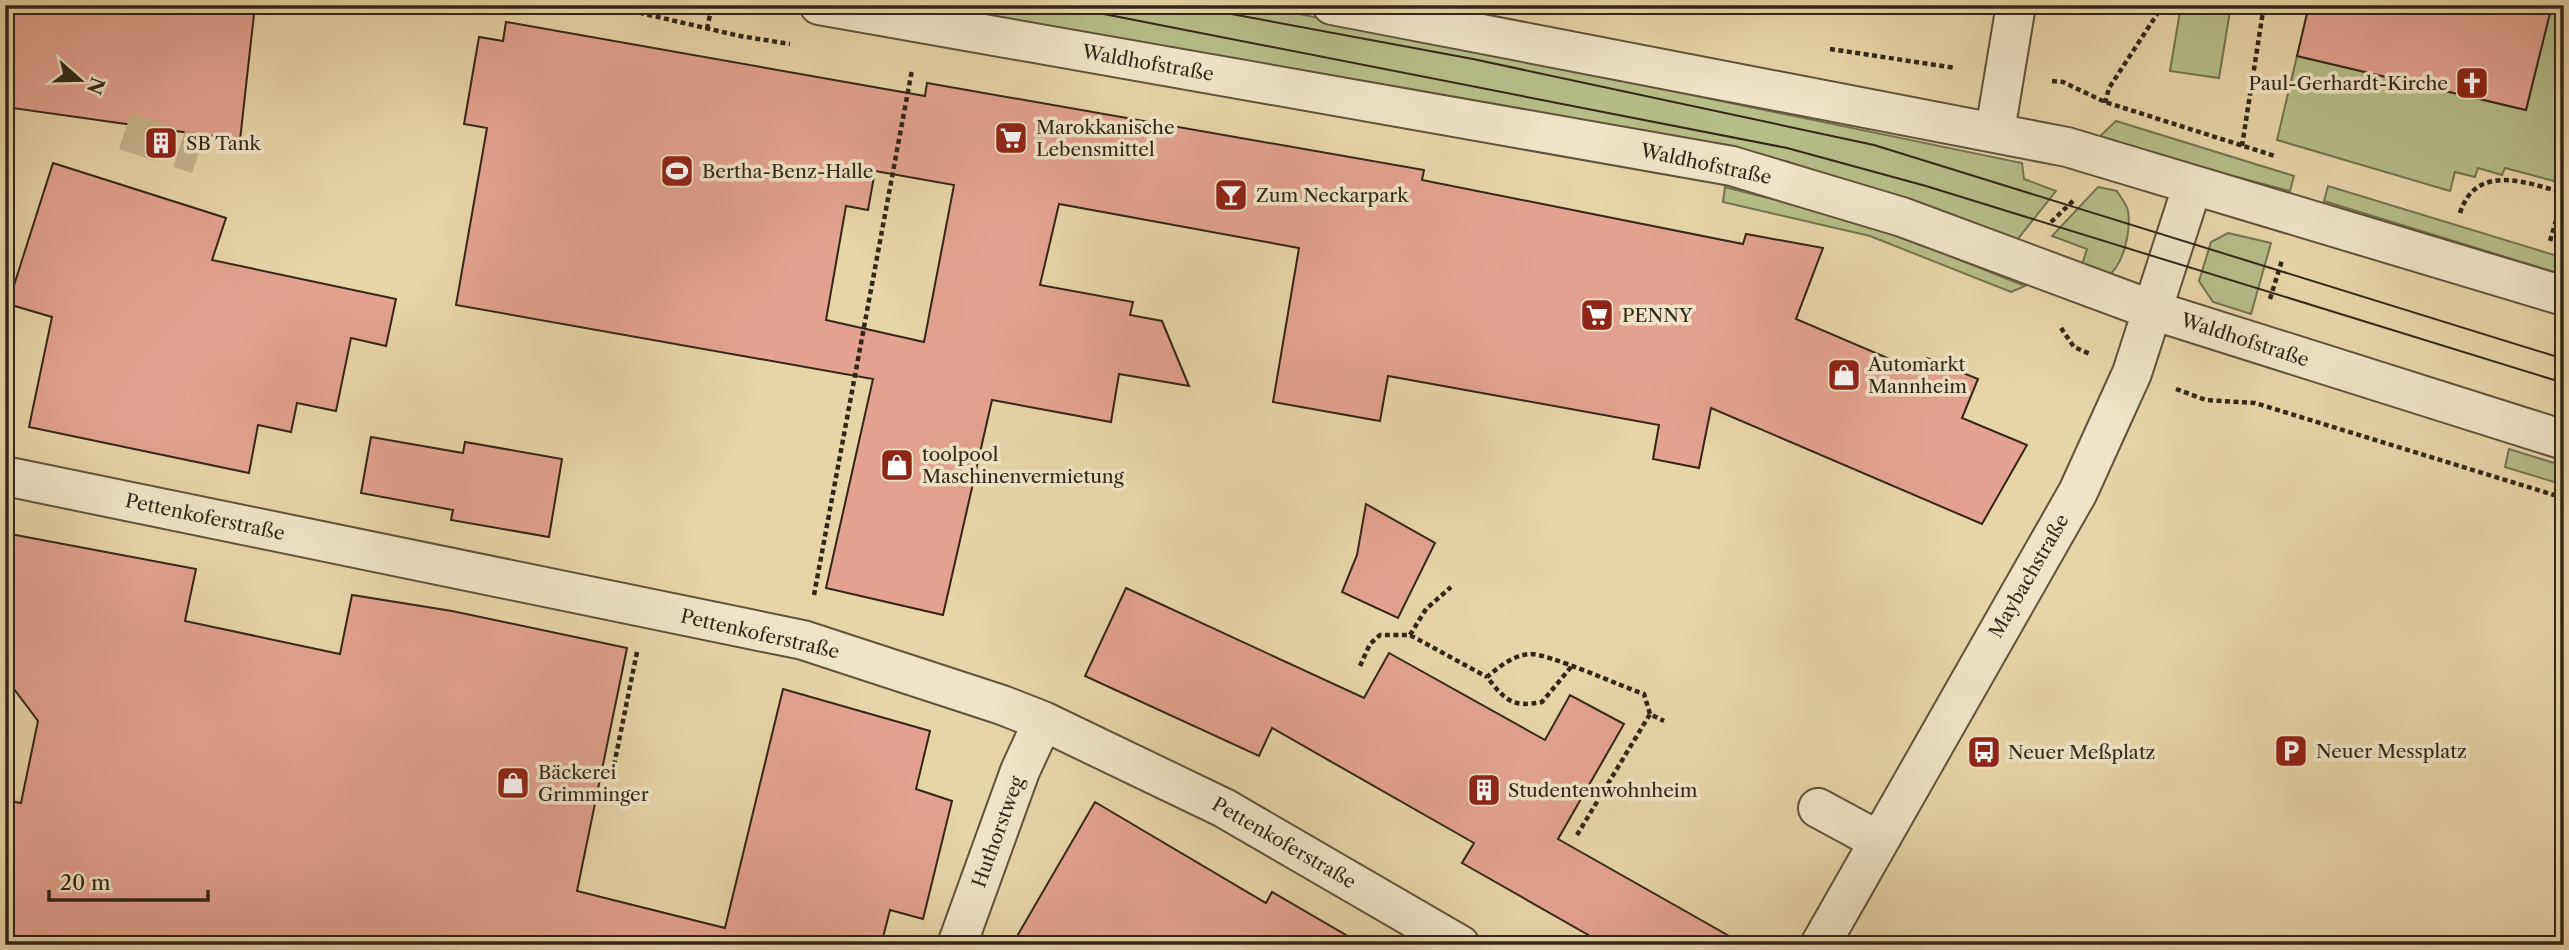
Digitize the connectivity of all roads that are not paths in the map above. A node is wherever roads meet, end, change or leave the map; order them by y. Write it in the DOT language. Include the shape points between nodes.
graph roads {
  1 [pos="819,5"];
  2 [pos="2016,5"];
  3 [pos="1357,8"];
  4 [pos="1995,131"];
  5 [pos="2192,187"];
  6 [pos="2564,296"];
  7 [pos="2152,310"];
  8 [pos="2564,440"];
  9 [pos="5,476"];
  10 [pos="1043,721"];
  11 [pos="1818,808"];
  12 [pos="1879,841"];
  13 [pos="957,945"];
  14 [pos="1460,945"];
  15 [pos="1820,945"];
  1 -- 7 [label="street, Waldhofstraße" via="1732,166 1902,218"];
  2 -- 4 [label="street"];
  3 -- 4 [label="street"];
  4 -- 5 [label="street" via="2067,147"];
  5 -- 6 [label="street"];
  5 -- 7 [label="street, Maybachstraße"];
  7 -- 8 [label="street, Waldhofstraße"];
  7 -- 12 [label="street, Maybachstraße" via="2132,373 2078,492"];
  9 -- 10 [label="street, Pettenkoferstraße" via="803,640"];
  10 -- 13 [label="street, Huthorstweg" via="1020,771"];
  10 -- 14 [label="street, Pettenkoferstraße" via="1224,808"];
  11 -- 12 [label="street"];
  12 -- 15 [label="street, Maybachstraße"];
}
